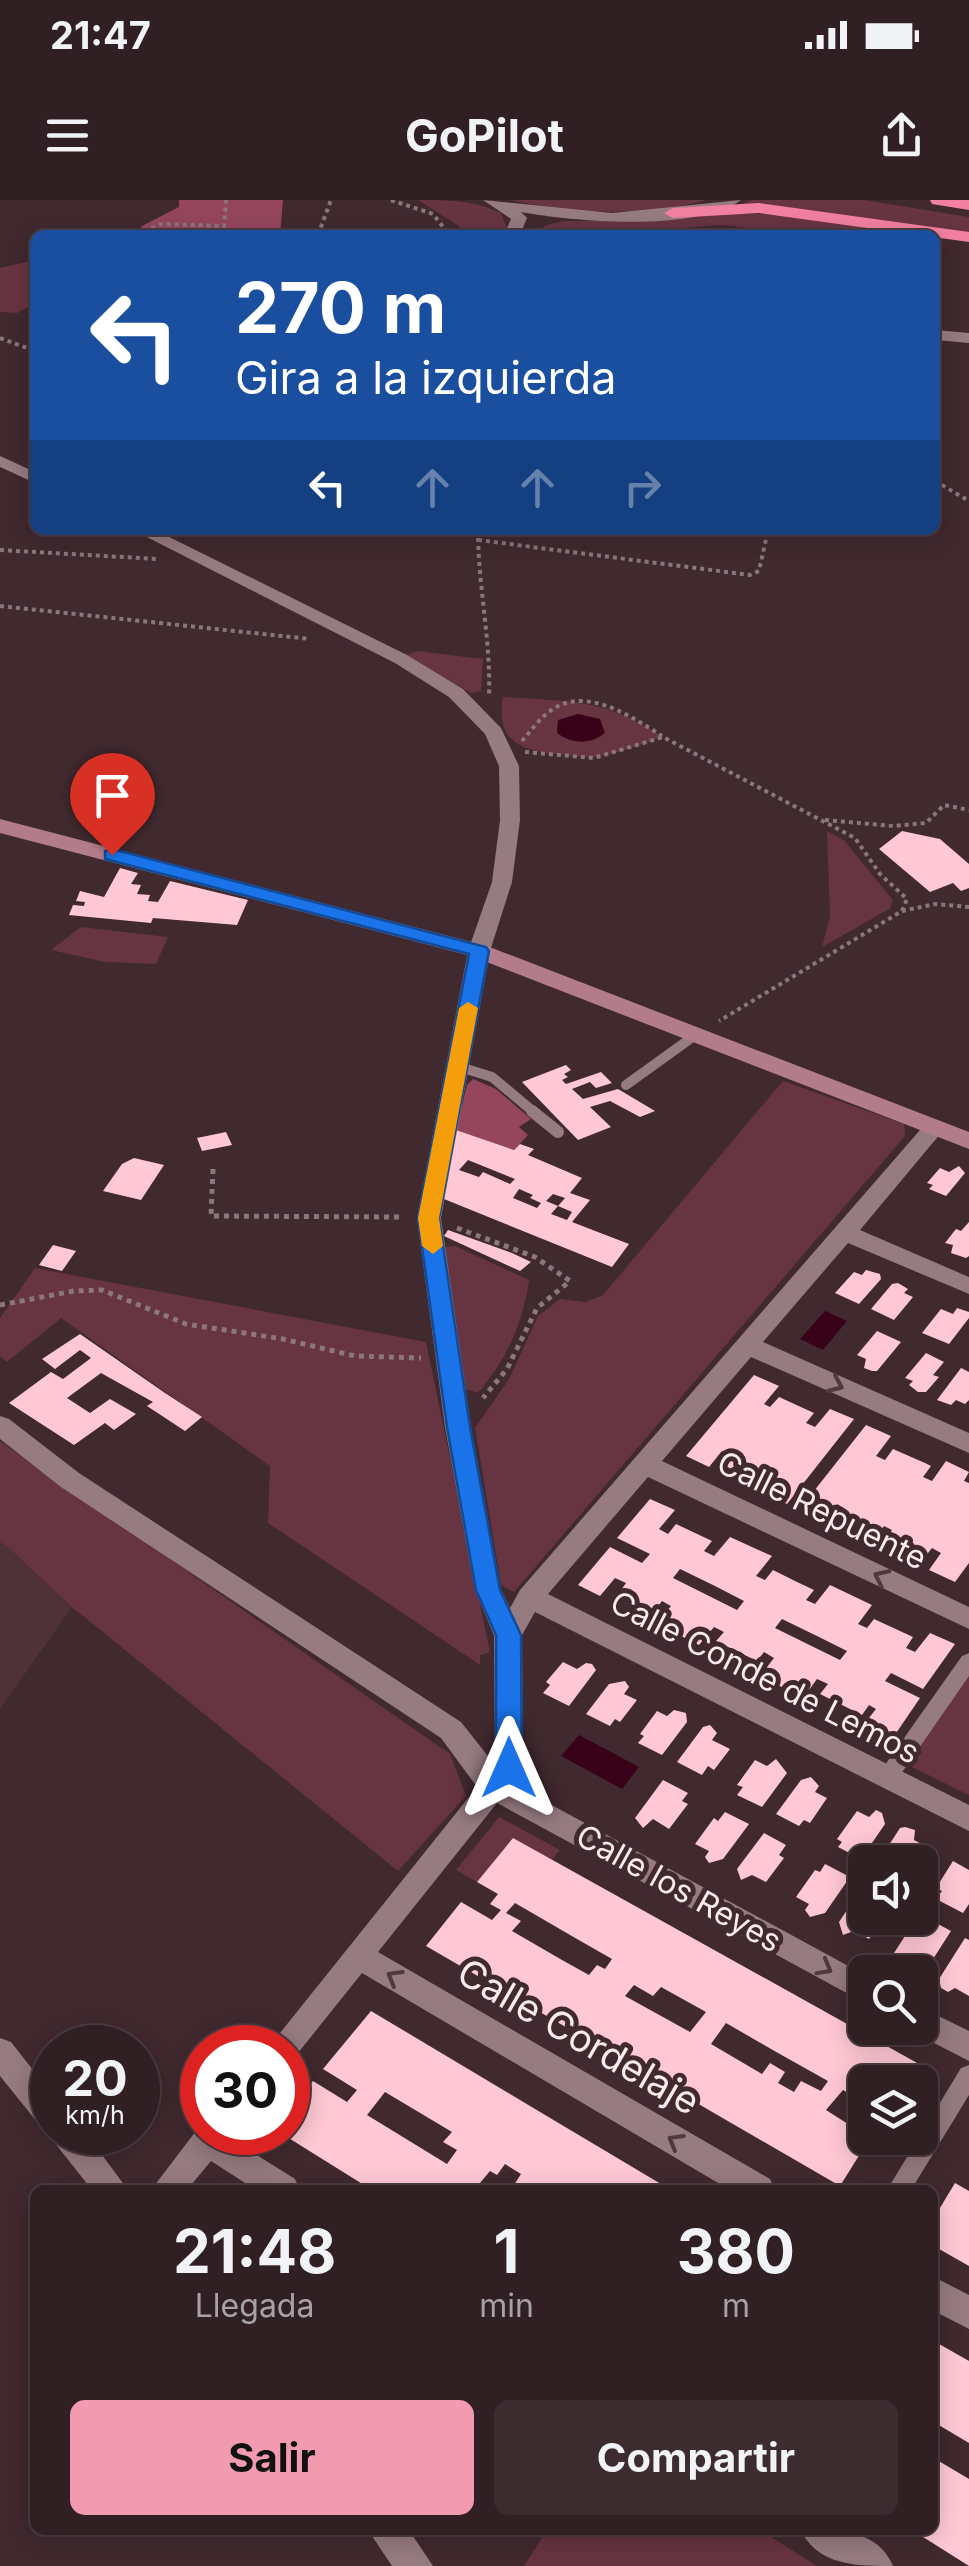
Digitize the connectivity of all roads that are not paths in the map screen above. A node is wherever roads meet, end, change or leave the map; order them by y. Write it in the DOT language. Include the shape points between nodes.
graph roads {
  1 [pos="491,200"];
  2 [pos="733,200"];
  3 [pos="938,200"];
  4 [pos="969,205"];
  5 [pos="672,213"];
  6 [pos="604,217"];
  7 [pos="514,230"];
  8 [pos="533,230"];
  9 [pos="918,230"];
  10 [pos="940,233"];
  11 [pos="969,237"];
  12 [pos="940,335"];
  13 [pos="969,338"];
  14 [pos="0,461"];
  15 [pos="30,476"];
  16 [pos="152,535"];
  17 [pos="0,826"];
  18 [pos="480,951"];
  19 [pos="694,1036"];
  20 [pos="457,1066"];
  21 [pos="626,1084"];
  22 [pos="935,1127"];
  23 [pos="558,1132"];
  24 [pos="969,1141"];
  25 [pos="844,1232"];
  26 [pos="969,1286"];
  27 [pos="748,1345"];
  28 [pos="0,1425"];
  29 [pos="969,1444"];
  30 [pos="644,1464"];
  31 [pos="530,1597"];
  32 [pos="969,1620"];
  33 [pos="508,1635"];
  34 [pos="969,1661"];
  35 [pos="887,1778"];
  36 [pos="494,1787"];
  37 [pos="969,1819"];
  38 [pos="357,1956"];
  39 [pos="848,1981"];
  40 [pos="302,2025"];
  41 [pos="938,2030"];
  42 [pos="969,2046"];
  43 [pos="0,2052"];
  44 [pos="969,2075"];
  45 [pos="30,2090"];
  46 [pos="84,2155"];
  47 [pos="196,2155"];
  48 [pos="236,2155"];
  49 [pos="108,2185"];
  50 [pos="171,2185"];
  51 [pos="277,2185"];
  52 [pos="750,2185"];
  53 [pos="901,2185"];
  54 [pos="938,2295"];
  55 [pos="969,2313"];
  56 [pos="390,2535"];
  57 [pos="826,2535"];
  58 [pos="414,2566"];
  59 [pos="875,2566"];
  1 -- 6 [label="street"];
  1 -- 7 [label="street" via="519,218"];
  2 -- 5 [label="street"];
  3 -- 4 [label="highway"];
  5 -- 6 [label="street"];
  5 -- 9 [label="highway" via="759,208"];
  6 -- 8 [label="street" via="556,219"];
  10 -- 11 [label="highway"];
  12 -- 13 [label="street"];
  14 -- 15 [label="street"];
  16 -- 18 [label="street" via="401,659 456,693 494,732 509,766 510,820 502,882"];
  17 -- 18 [label="main road"];
  18 -- 19 [label="main road"];
  18 -- 20 [label="street"];
  19 -- 21 [label="lane"];
  19 -- 22 [label="main road"];
  20 -- 23 [label="lane" via="492,1076"];
  20 -- 33 [label="street" via="428,1218 488,1590"];
  22 -- 24 [label="main road"];
  22 -- 25 [label="street"];
  25 -- 26 [label="street"];
  25 -- 27 [label="street"];
  27 -- 29 [label="street, one-way"];
  27 -- 30 [label="street"];
  28 -- 36 [label="street" via="70,1480 450,1730"];
  30 -- 31 [label="street"];
  32 -- 30 [label="street, Calle Repuente, one-way"];
  31 -- 33 [label="street"];
  31 -- 35 [label="street, Calle Conde de Lemos"];
  33 -- 36 [label="street" via="509,1768"];
  34 -- 35 [label="street"];
  35 -- 37 [label="street, Calle Conde de Lemos"];
  36 -- 38 [label="street"];
  36 -- 39 [label="street, Calle los Reyes, one-way"];
  38 -- 40 [label="street"];
  52 -- 38 [label="street, Calle Cordelaje, one-way"];
  41 -- 42 [label="street"];
  43 -- 45 [label="street"];
  44 -- 53 [label="street"];
  46 -- 49 [label="street"];
  47 -- 50 [label="street"];
  48 -- 51 [label="street"];
  54 -- 55 [label="street"];
  56 -- 58 [label="street"];
  57 -- 59 [label="street"];
}
